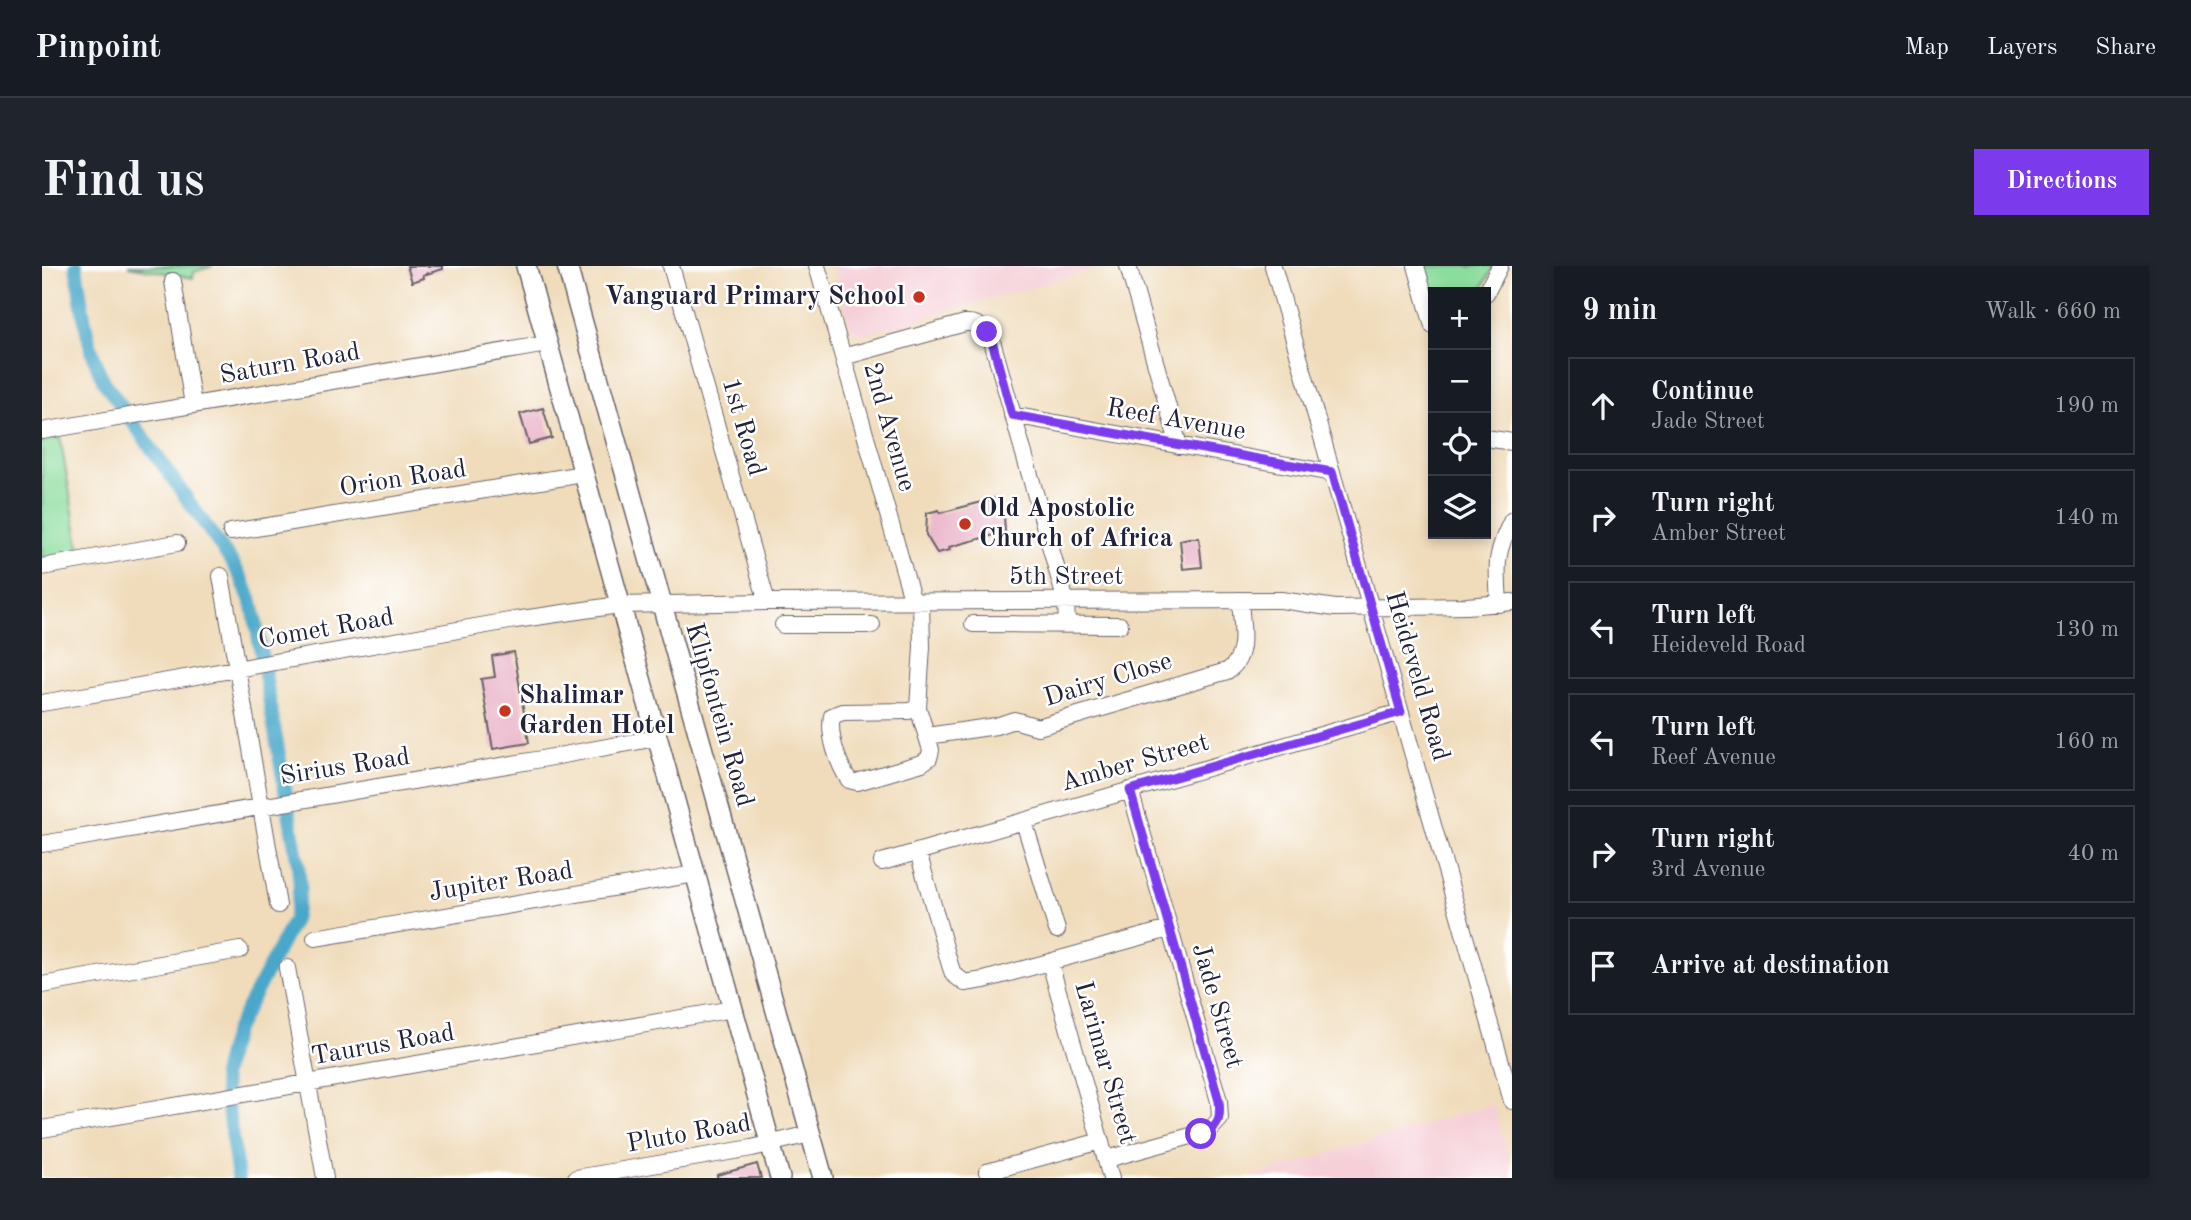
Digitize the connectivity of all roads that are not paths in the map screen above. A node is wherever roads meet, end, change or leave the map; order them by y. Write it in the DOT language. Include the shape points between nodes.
graph roads {
  1 [pos="526,266"];
  2 [pos="567,266"];
  3 [pos="671,266"];
  4 [pos="817,266"];
  5 [pos="1128,266"];
  6 [pos="1273,266"];
  7 [pos="1416,266"];
  8 [pos="1500,266"];
  9 [pos="173,281"];
  10 [pos="1489,287"];
  11 [pos="1428,308"];
  12 [pos="547,344"];
  13 [pos="843,357"];
  14 [pos="193,405"];
  15 [pos="1012,415"];
  16 [pos="42,431"];
  17 [pos="1491,439"];
  18 [pos="1512,442"];
  19 [pos="1179,446"];
  20 [pos="1332,472"];
  21 [pos="583,474"];
  22 [pos="1512,520"];
  23 [pos="231,532"];
  24 [pos="177,543"];
  25 [pos="42,567"];
  26 [pos="221,576"];
  27 [pos="1240,600"];
  28 [pos="1066,601"];
  29 [pos="767,602"];
  30 [pos="836,602"];
  31 [pos="917,602"];
  32 [pos="1506,603"];
  33 [pos="620,605"];
  34 [pos="661,605"];
  35 [pos="1371,608"];
  36 [pos="973,624"];
  37 [pos="783,625"];
  38 [pos="835,625"];
  39 [pos="872,625"];
  40 [pos="1067,625"];
  41 [pos="1120,625"];
  42 [pos="238,669"];
  43 [pos="42,703"];
  44 [pos="918,708"];
  45 [pos="1401,712"];
  46 [pos="927,736"];
  47 [pos="656,738"];
  48 [pos="1130,790"];
  49 [pos="268,805"];
  50 [pos="1024,822"];
  51 [pos="42,844"];
  52 [pos="918,852"];
  53 [pos="882,862"];
  54 [pos="695,874"];
  55 [pos="278,905"];
  56 [pos="1169,929"];
  57 [pos="1057,930"];
  58 [pos="315,938"];
  59 [pos="240,950"];
  60 [pos="1050,963"];
  61 [pos="287,968"];
  62 [pos="42,985"];
  63 [pos="733,1009"];
  64 [pos="309,1083"];
  65 [pos="1512,1101"];
  66 [pos="42,1129"];
  67 [pos="810,1134"];
  68 [pos="1101,1141"];
  69 [pos="771,1144"];
  70 [pos="1107,1159"];
  71 [pos="987,1172"];
  72 [pos="325,1178"];
  73 [pos="576,1178"];
  74 [pos="780,1178"];
  75 [pos="823,1178"];
  76 [pos="1111,1178"];
  1 -- 12 [label="main road"];
  2 -- 34 [label="main road, Klipfontein Road"];
  3 -- 29 [label="street, 1st Road"];
  4 -- 13 [label="street, 2nd Avenue"];
  5 -- 19 [label="street"];
  6 -- 20 [label="street, Heideveld Road"];
  7 -- 11 [label="street"];
  8 -- 10 [label="street"];
  9 -- 14 [label="street"];
  12 -- 14 [label="street, Saturn Road"];
  12 -- 21 [label="main road"];
  13 -- 15 [label="street" via="973,323 992,341"];
  13 -- 31 [label="street, 2nd Avenue"];
  14 -- 16 [label="street, Saturn Road"];
  15 -- 19 [label="street, Reef Avenue"];
  15 -- 28 [label="street"];
  17 -- 18 [label="street"];
  19 -- 20 [label="street, Reef Avenue"];
  20 -- 35 [label="street, Heideveld Road"];
  21 -- 23 [label="street, Orion Road"];
  21 -- 33 [label="main road"];
  22 -- 32 [label="street" via="1496,562"];
  24 -- 25 [label="street"];
  26 -- 42 [label="street"];
  27 -- 28 [label="street, 5th Street"];
  27 -- 35 [label="street, 5th Street"];
  27 -- 46 [label="street, Dairy Close" via="1240,661 1227,671 1038,727 1014,720"];
  28 -- 31 [label="street, 5th Street"];
  28 -- 40 [label="street"];
  29 -- 30 [label="street, 5th Street"];
  29 -- 34 [label="street, 5th Street"];
  30 -- 31 [label="street, 5th Street"];
  30 -- 38 [label="street"];
  31 -- 44 [label="street, 2nd Avenue" via="922,647"];
  32 -- 35 [label="street, 5th Street"];
  33 -- 34 [label="street, 5th Street"];
  33 -- 42 [label="street, Comet Road"];
  33 -- 47 [label="main road"];
  34 -- 67 [label="main road, Klipfontein Road"];
  35 -- 45 [label="street, Heideveld Road"];
  36 -- 40 [label="street"];
  37 -- 38 [label="street"];
  38 -- 39 [label="street"];
  40 -- 41 [label="street"];
  42 -- 43 [label="street, Comet Road"];
  42 -- 49 [label="street"];
  44 -- 46 [label="street"];
  44 -- 46 [label="street" via="832,716 830,727 844,773 857,782 922,763 931,750"];
  45 -- 48 [label="street, Amber Street"];
  45 -- 65 [label="street, Heideveld Road"];
  47 -- 49 [label="street, Sirius Road"];
  47 -- 54 [label="main road"];
  48 -- 50 [label="street, Amber Street"];
  48 -- 56 [label="street, Jade Street"];
  49 -- 51 [label="street, Sirius Road"];
  49 -- 55 [label="street"];
  50 -- 52 [label="street, Amber Street"];
  50 -- 57 [label="street"];
  52 -- 53 [label="street, Amber Street"];
  52 -- 60 [label="street" via="953,974 965,983 984,981"];
  54 -- 58 [label="street, Jupiter Road"];
  54 -- 63 [label="main road"];
  56 -- 60 [label="street"];
  56 -- 70 [label="street, Jade Street" via="1219,1101 1220,1119 1209,1131"];
  59 -- 62 [label="street"];
  60 -- 68 [label="street, Larimar Street"];
  61 -- 64 [label="street"];
  63 -- 64 [label="street, Taurus Road"];
  63 -- 69 [label="main road"];
  64 -- 66 [label="street, Taurus Road"];
  64 -- 72 [label="street"];
  67 -- 69 [label="street, Pluto Road"];
  67 -- 75 [label="main road, Klipfontein Road"];
  68 -- 70 [label="street, Larimar Street"];
  68 -- 71 [label="street"];
  69 -- 73 [label="street, Pluto Road"];
  69 -- 74 [label="main road"];
  70 -- 76 [label="street, Larimar Street"];
}
